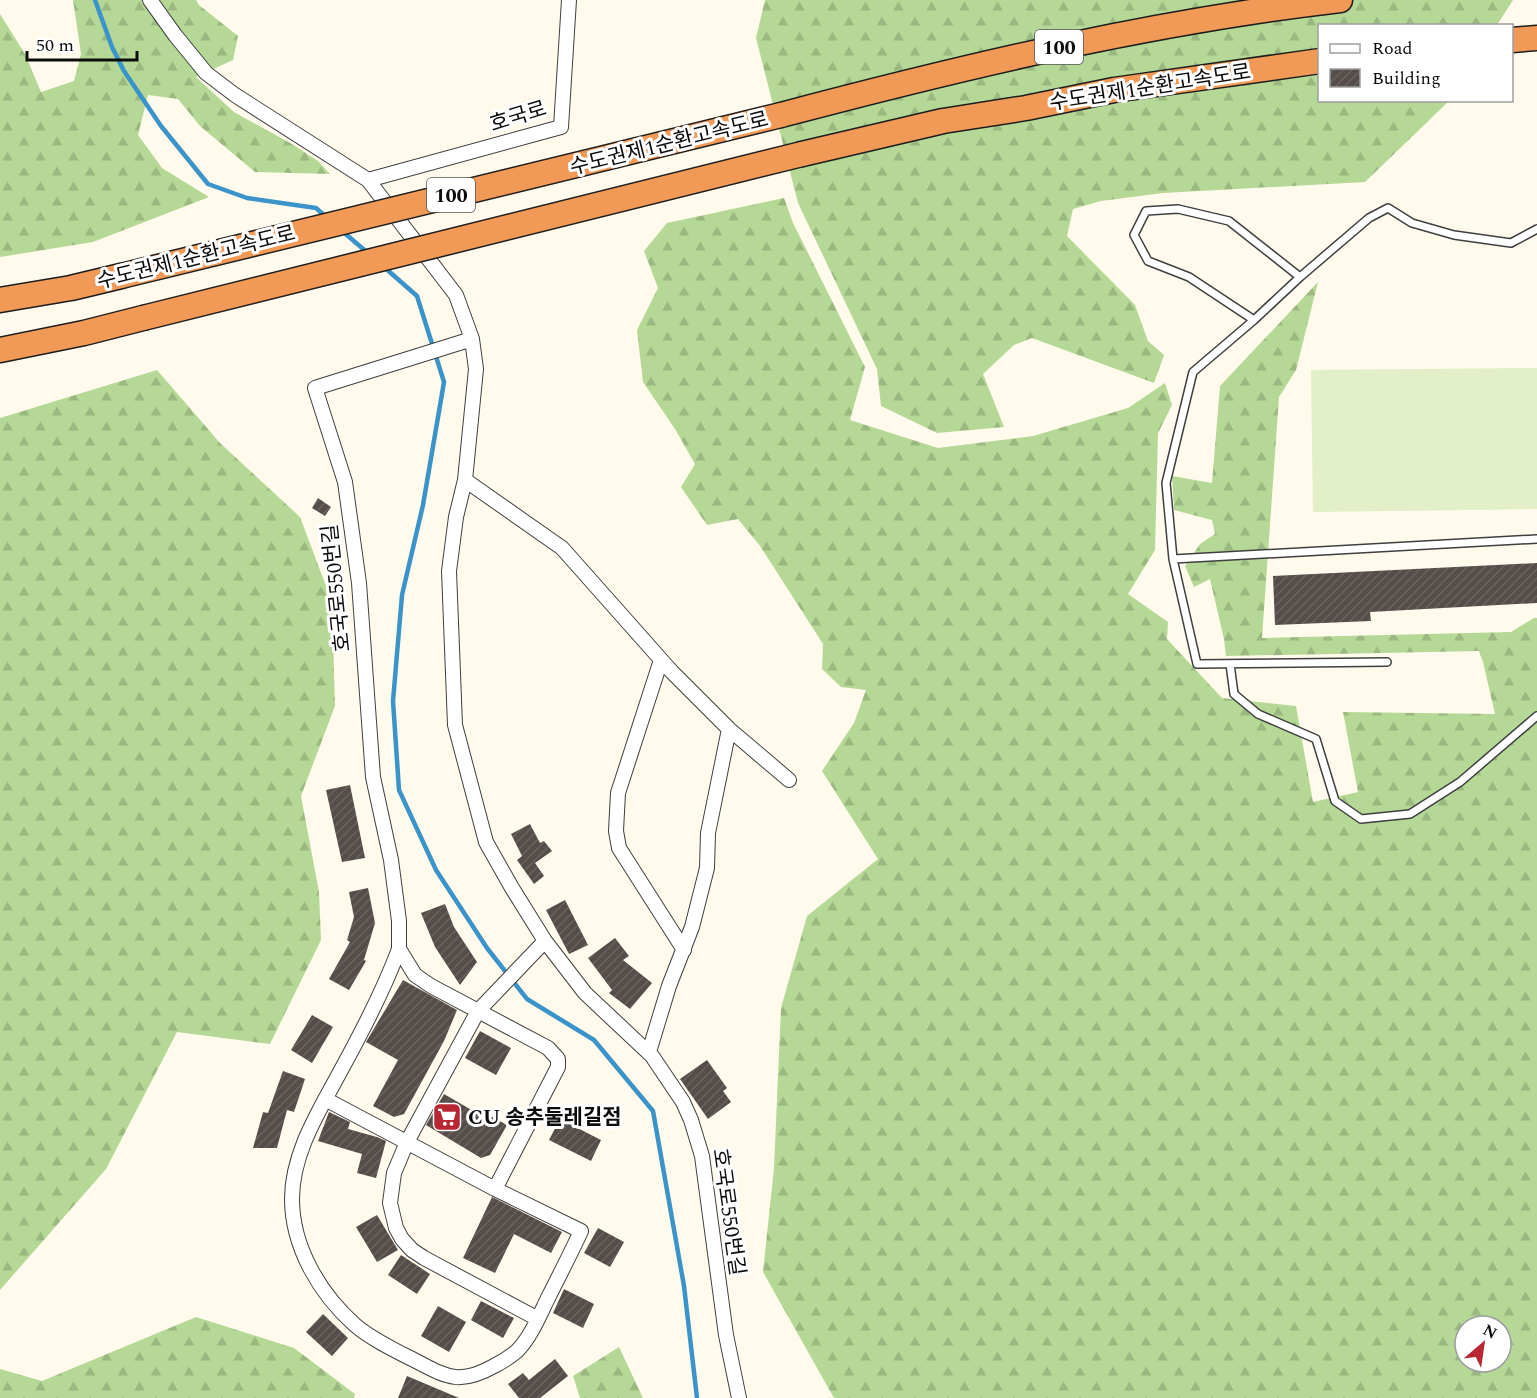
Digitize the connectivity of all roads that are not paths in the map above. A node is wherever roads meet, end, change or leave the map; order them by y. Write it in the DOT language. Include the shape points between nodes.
graph roads {
  1 [pos="150,0"];
  2 [pos="569,0"];
  3 [pos="1340,0"];
  4 [pos="1537,38"];
  5 [pos="1513,40"];
  6 [pos="1318,61"];
  7 [pos="368,180"];
  8 [pos="1537,229"];
  9 [pos="1300,277"];
  10 [pos="4,297"];
  11 [pos="1254,320"];
  12 [pos="472,339"];
  13 [pos="5,351"];
  14 [pos="465,480"];
  15 [pos="1537,539"];
  16 [pos="1173,559"];
  17 [pos="662,660"];
  18 [pos="1387,662"];
  19 [pos="1230,664"];
  20 [pos="1537,716"];
  21 [pos="729,729"];
  22 [pos="789,780"];
  23 [pos="545,941"];
  24 [pos="399,949"];
  25 [pos="684,950"];
  26 [pos="478,1011"];
  27 [pos="649,1052"];
  28 [pos="325,1099"];
  29 [pos="407,1142"];
  30 [pos="495,1189"];
  31 [pos="538,1319"];
  32 [pos="739,1398"];
  1 -- 7 [label="street, 호국로550번길" via="206,73"];
  2 -- 7 [label="street, 호국로" via="561,127"];
  3 -- 10 [label="highway, 수도권제1순환고속도로 / 100, bridge" via="1104,37 928,76 71,288"];
  4 -- 5 [label="highway"];
  6 -- 13 [label="highway, 수도권제1순환고속도로 / 100, bridge" via="1114,90 943,121"];
  7 -- 12 [label="street, 호국로550번길" via="456,295"];
  8 -- 9 [label="lane" via="1511,243 1412,223 1388,208 1369,218"];
  9 -- 11 [label="lane"];
  9 -- 11 [label="lane" via="1229,221 1178,209 1146,211 1134,235 1148,261 1189,277"];
  11 -- 16 [label="lane" via="1193,372 1166,483"];
  12 -- 14 [label="street, 호국로550번길" via="476,369"];
  12 -- 24 [label="street, 호국로550번길" via="315,388 345,482 359,584 373,777 391,860"];
  14 -- 17 [label="street" via="562,548"];
  14 -- 23 [label="street, 호국로550번길" via="449,571 454,725 486,842"];
  15 -- 16 [label="lane"];
  16 -- 19 [label="lane" via="1197,664"];
  17 -- 21 [label="street"];
  17 -- 25 [label="street" via="618,793 615,831 619,848"];
  18 -- 19 [label="lane"];
  19 -- 20 [label="lane" via="1234,694 1258,714 1316,739 1335,801 1361,819 1410,814 1460,782"];
  21 -- 22 [label="street"];
  21 -- 25 [label="street" via="708,833 707,868"];
  23 -- 26 [label="street"];
  23 -- 27 [label="street, 호국로550번길" via="585,993"];
  24 -- 26 [label="street" via="415,975"];
  24 -- 28 [label="street, 호국로550번길" via="385,986"];
  25 -- 27 [label="street"];
  26 -- 29 [label="street"];
  26 -- 30 [label="street" via="548,1048 559,1061"];
  27 -- 32 [label="street, 호국로550번길" via="683,1102 702,1156 726,1335"];
  28 -- 29 [label="street, 호국로550번길"];
  28 -- 31 [label="street, 호국로550번길" via="296,1170 293,1220 310,1268 344,1314 357,1327 400,1353 443,1376 460,1377 474,1375 509,1357"];
  29 -- 30 [label="street, 호국로550번길"];
  29 -- 31 [label="street" via="394,1173 390,1203 402,1239 424,1258"];
  30 -- 31 [label="street, 호국로550번길" via="581,1231"];
}
